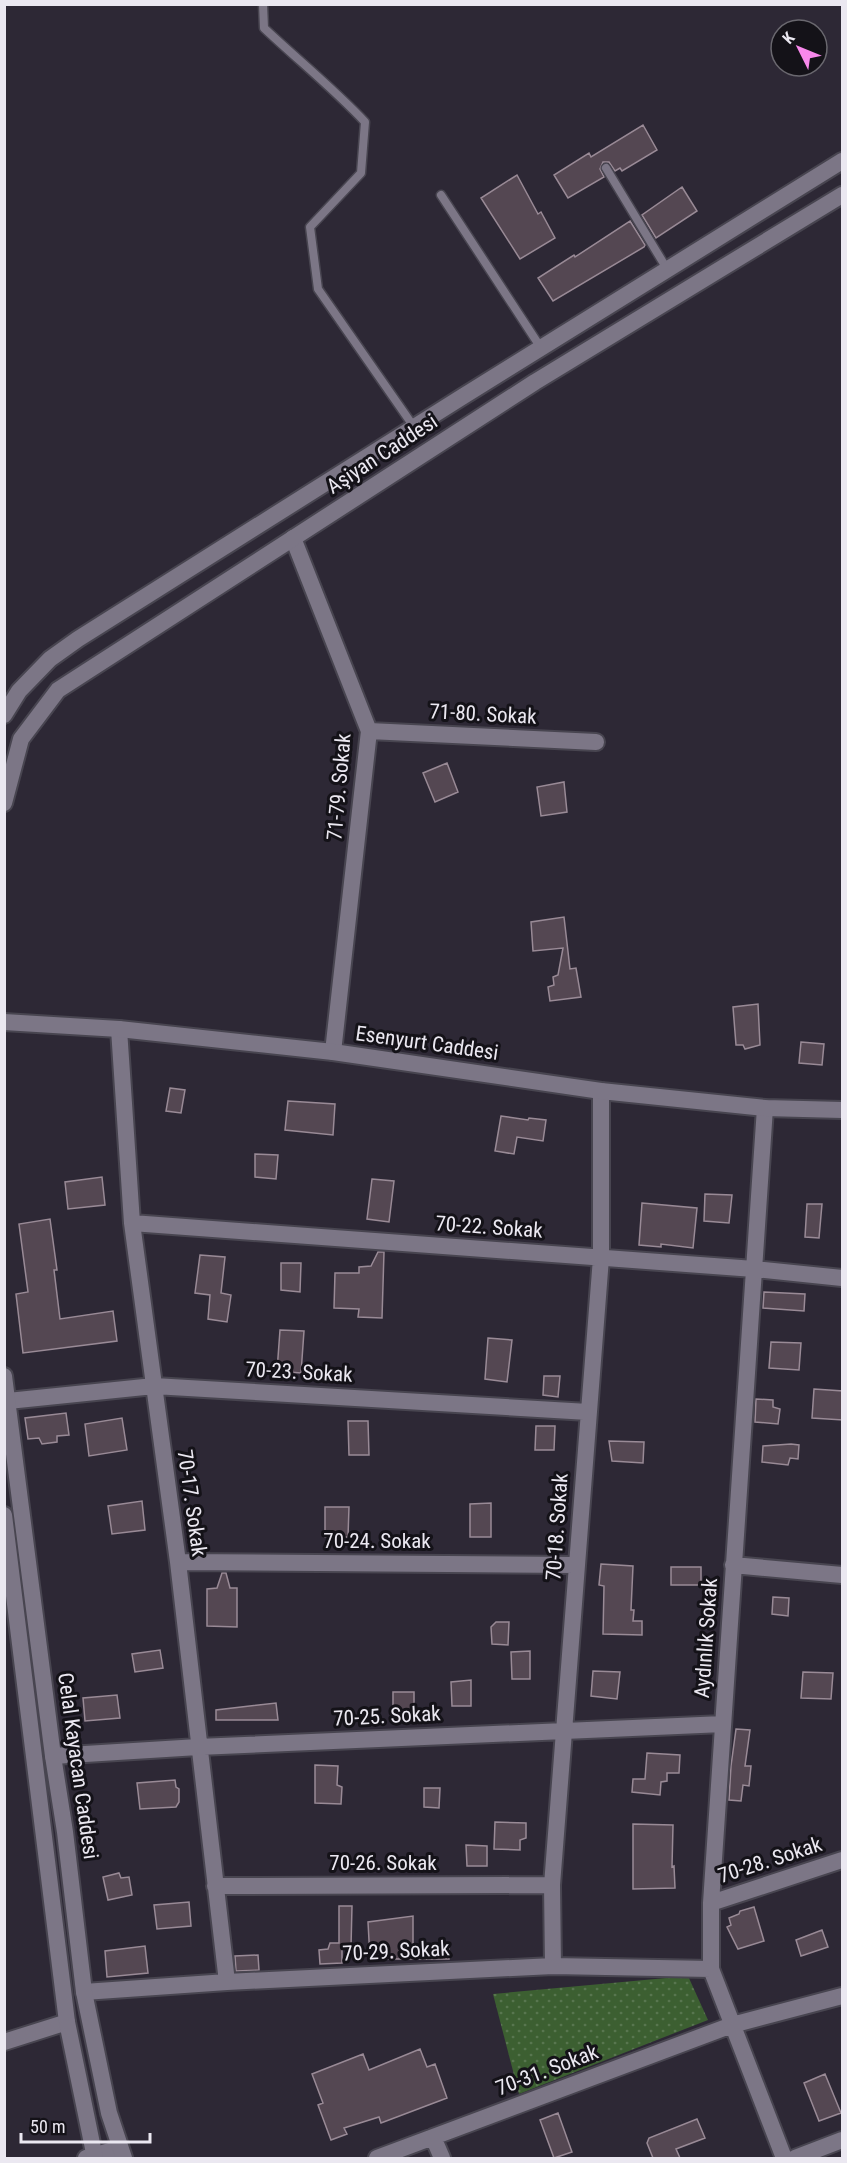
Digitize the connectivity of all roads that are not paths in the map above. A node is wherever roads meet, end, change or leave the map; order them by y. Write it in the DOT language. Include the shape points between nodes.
graph roads {
  1 [pos="263,4"];
  2 [pos="843,161"];
  3 [pos="606,168"];
  4 [pos="441,195"];
  5 [pos="843,195"];
  6 [pos="667,269"];
  7 [pos="540,348"];
  8 [pos="414,427"];
  9 [pos="293,538"];
  10 [pos="4,715"];
  11 [pos="369,731"];
  12 [pos="596,742"];
  13 [pos="4,803"];
  14 [pos="4,1022"];
  15 [pos="119,1029"];
  16 [pos="333,1052"];
  17 [pos="601,1091"];
  18 [pos="765,1108"];
  19 [pos="843,1110"];
  20 [pos="132,1223"];
  21 [pos="601,1258"];
  22 [pos="754,1269"];
  23 [pos="843,1278"];
  24 [pos="4,1376"];
  25 [pos="154,1386"];
  26 [pos="8,1401"];
  27 [pos="588,1412"];
  28 [pos="4,1515"];
  29 [pos="178,1562"];
  30 [pos="734,1564"];
  31 [pos="576,1565"];
  32 [pos="843,1575"];
  33 [pos="723,1724"];
  34 [pos="564,1730"];
  35 [pos="198,1747"];
  36 [pos="53,1756"];
  37 [pos="843,1860"];
  38 [pos="552,1885"];
  39 [pos="215,1886"];
  40 [pos="711,1903"];
  41 [pos="553,1966"];
  42 [pos="711,1970"];
  43 [pos="227,1982"];
  44 [pos="84,1992"];
  45 [pos="843,1996"];
  46 [pos="67,2022"];
  47 [pos="732,2025"];
  48 [pos="4,2042"];
  49 [pos="433,2137"];
  50 [pos="843,2140"];
  51 [pos="122,2153"];
  52 [pos="92,2158"];
  53 [pos="377,2158"];
  54 [pos="442,2158"];
  55 [pos="784,2158"];
  56 [pos="795,2158"];
  1 -- 8 [label="lane" via="264,28 365,122 361,173 310,227 318,289"];
  2 -- 6 [label="street, Aşiyan Caddesi"];
  3 -- 6 [label="lane"];
  4 -- 7 [label="lane"];
  5 -- 9 [label="street, Aşiyan Caddesi" via="535,382"];
  6 -- 7 [label="street, Aşiyan Caddesi"];
  7 -- 8 [label="street, Aşiyan Caddesi"];
  8 -- 10 [label="street, Aşiyan Caddesi" via="78,639 19,691"];
  9 -- 11 [label="street, 71-79. Sokak"];
  9 -- 13 [label="street, Aşiyan Caddesi" via="58,690 21,739"];
  11 -- 12 [label="street, 71-80. Sokak"];
  11 -- 16 [label="street, 71-79. Sokak"];
  14 -- 15 [label="street, Esenyurt Caddesi"];
  15 -- 16 [label="street, Esenyurt Caddesi"];
  15 -- 20 [label="street, 70-17. Sokak"];
  16 -- 17 [label="street, Esenyurt Caddesi"];
  17 -- 18 [label="street, Esenyurt Caddesi"];
  17 -- 21 [label="street, 70-18. Sokak"];
  18 -- 19 [label="street, Esenyurt Caddesi"];
  18 -- 22 [label="street, Aydınlık Sokak"];
  20 -- 21 [label="street, 70-22. Sokak"];
  20 -- 25 [label="street, 70-17. Sokak"];
  21 -- 22 [label="street, 70-22. Sokak"];
  21 -- 27 [label="street, 70-18. Sokak"];
  22 -- 23 [label="street, 70-22. Sokak"];
  22 -- 30 [label="street, Aydınlık Sokak"];
  24 -- 26 [label="street, Celal Kayacan Caddesi"];
  25 -- 26 [label="street, 70-23. Sokak"];
  25 -- 27 [label="street, 70-23. Sokak"];
  25 -- 29 [label="street, 70-17. Sokak"];
  26 -- 36 [label="street, Celal Kayacan Caddesi"];
  27 -- 31 [label="street, 70-18. Sokak"];
  28 -- 46 [label="street, Celal Kayacan Caddesi"];
  29 -- 31 [label="street, 70-24. Sokak"];
  29 -- 35 [label="street, 70-17. Sokak"];
  30 -- 32 [label="street"];
  30 -- 33 [label="street, Aydınlık Sokak"];
  31 -- 34 [label="street, 70-18. Sokak"];
  33 -- 34 [label="street, 70-25. Sokak"];
  33 -- 40 [label="street, Aydınlık Sokak"];
  34 -- 35 [label="street, 70-25. Sokak"];
  34 -- 38 [label="street, 70-18. Sokak"];
  35 -- 36 [label="street, 70-25. Sokak"];
  35 -- 39 [label="street, 70-17. Sokak"];
  36 -- 44 [label="street, Celal Kayacan Caddesi"];
  37 -- 40 [label="street, 70-28. Sokak"];
  38 -- 39 [label="street, 70-26. Sokak"];
  38 -- 41 [label="street, 70-18. Sokak"];
  39 -- 43 [label="street, 70-17. Sokak"];
  40 -- 42 [label="street, Aydınlık Sokak"];
  41 -- 42 [label="street, 70-29. Sokak"];
  41 -- 43 [label="street, 70-29. Sokak"];
  42 -- 47 [label="street, Aydınlık Sokak"];
  43 -- 44 [label="street, 70-29. Sokak"];
  44 -- 51 [label="street, Celal Kayacan Caddesi" via="109,2113"];
  45 -- 47 [label="street, 70-31. Sokak"];
  46 -- 48 [label="street"];
  46 -- 52 [label="street, Celal Kayacan Caddesi"];
  47 -- 49 [label="street, 70-31. Sokak"];
  47 -- 55 [label="street, Aydınlık Sokak"];
  49 -- 53 [label="street, 70-31. Sokak"];
  49 -- 54 [label="street"];
  50 -- 56 [label="street"];
  51 -- 52 [label="street"];
}
